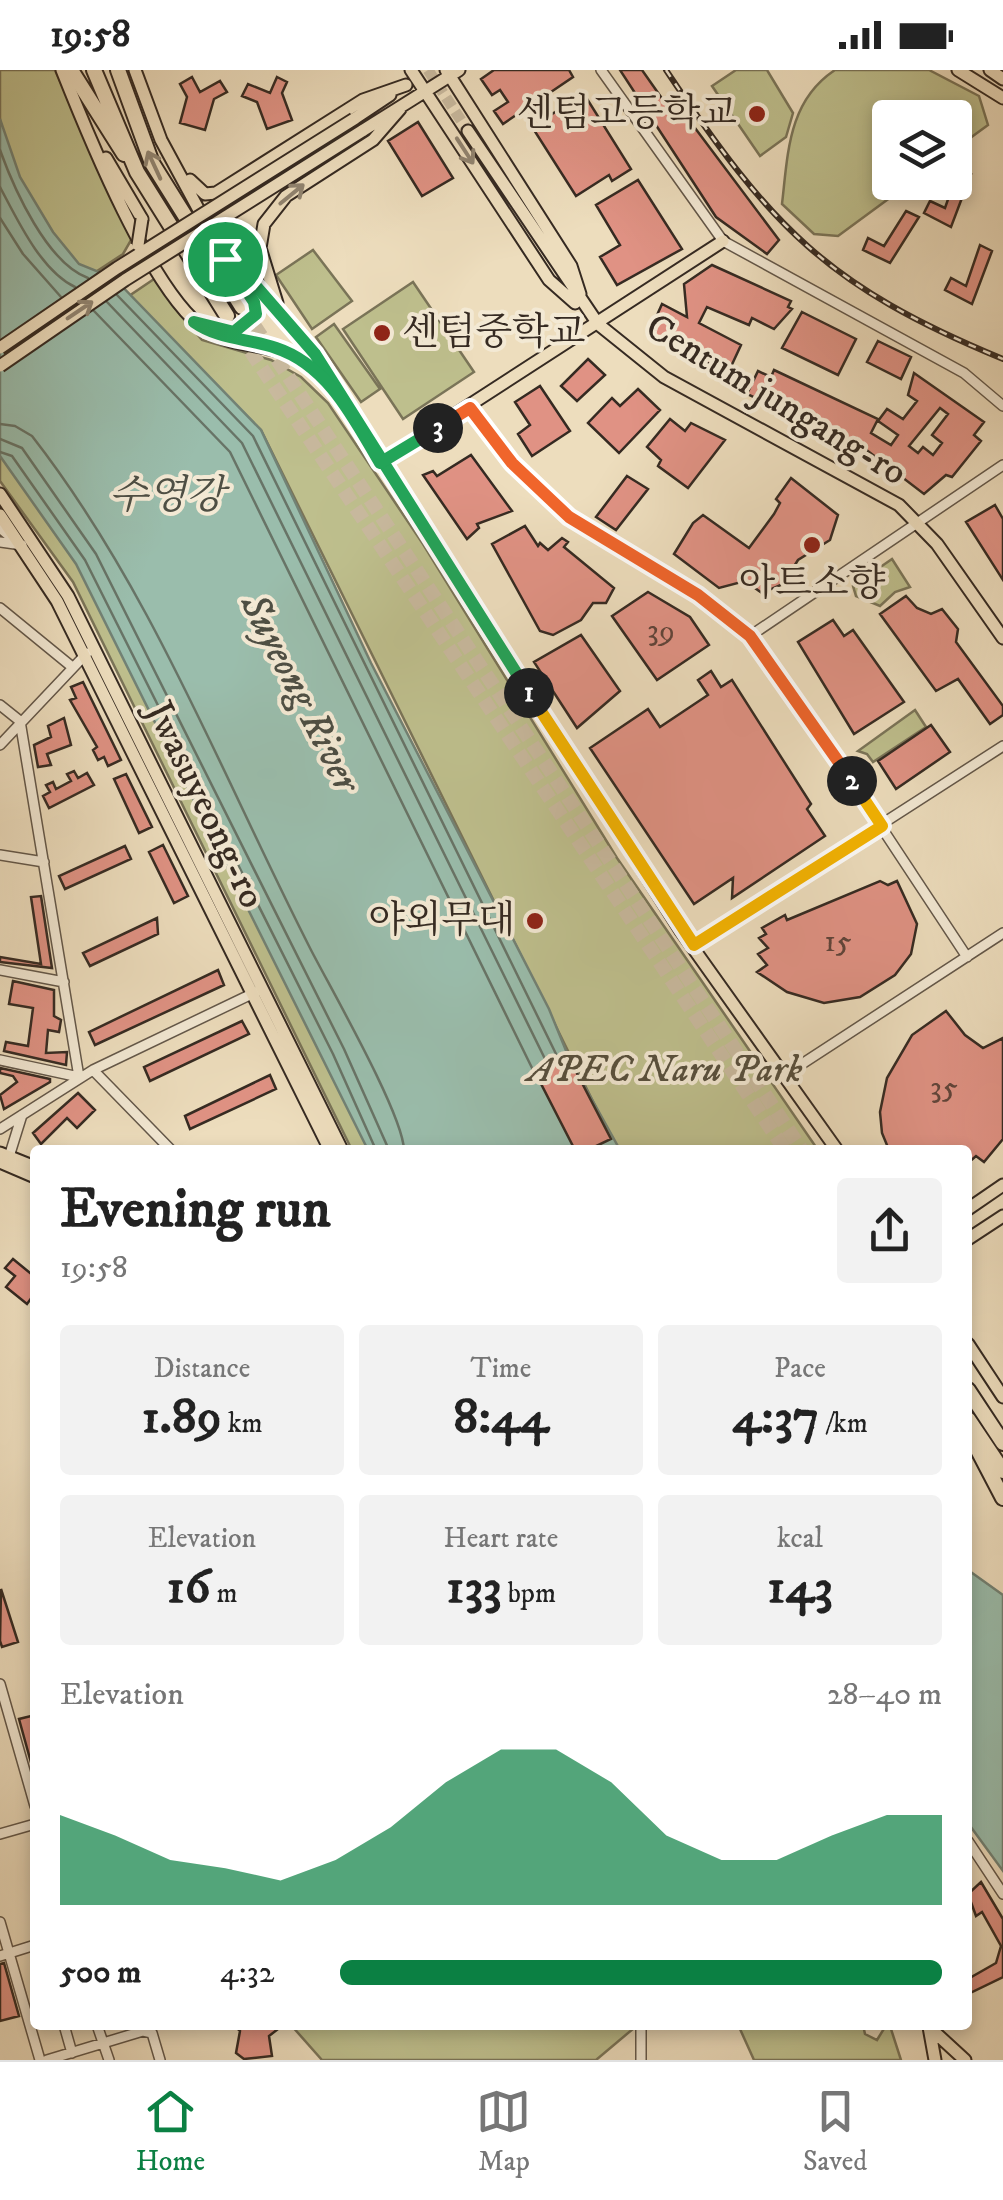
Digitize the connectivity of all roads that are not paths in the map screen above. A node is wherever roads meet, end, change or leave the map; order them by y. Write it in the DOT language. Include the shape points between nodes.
graph roads {
  1 [pos="62,70"];
  2 [pos="71,70"];
  3 [pos="94,70"];
  4 [pos="118,70"];
  5 [pos="135,70"];
  6 [pos="432,70"];
  7 [pos="601,70"];
  8 [pos="958,70"];
  9 [pos="990,70"];
  10 [pos="452,72"];
  11 [pos="411,78"];
  12 [pos="1003,78"];
  13 [pos="426,92"];
  14 [pos="1003,98"];
  15 [pos="400,109"];
  16 [pos="468,131"];
  17 [pos="161,140"];
  18 [pos="137,172"];
  19 [pos="214,238"];
  20 [pos="722,241"];
  21 [pos="117,268"];
  22 [pos="242,308"];
  23 [pos="280,311"];
  24 [pos="586,312"];
  25 [pos="227,316"];
  26 [pos="194,322"];
  27 [pos="598,324"];
  28 [pos="0,348"];
  29 [pos="0,366"];
  30 [pos="340,397"];
  31 [pos="1003,406"];
  32 [pos="470,408"];
  33 [pos="380,463"];
  34 [pos="1003,466"];
  35 [pos="0,494"];
  36 [pos="0,515"];
  37 [pos="919,524"];
  38 [pos="0,528"];
  39 [pos="0,542"];
  40 [pos="27,545"];
  41 [pos="0,608"];
  42 [pos="750,636"];
  43 [pos="1003,638"];
  44 [pos="89,652"];
  45 [pos="71,666"];
  46 [pos="0,705"];
  47 [pos="20,721"];
  48 [pos="0,745"];
  49 [pos="1003,746"];
  50 [pos="882,826"];
  51 [pos="0,854"];
  52 [pos="44,862"];
  53 [pos="1003,934"];
  54 [pos="694,945"];
  55 [pos="967,957"];
  56 [pos="0,970"];
  57 [pos="64,982"];
  58 [pos="257,991"];
  59 [pos="0,1060"];
  60 [pos="94,1070"];
  61 [pos="786,1075"];
  62 [pos="79,1076"];
  63 [pos="22,1114"];
  64 [pos="0,1129"];
  65 [pos="166,1145"];
  66 [pos="328,1145"];
  67 [pos="339,1145"];
  68 [pos="834,1145"];
  69 [pos="4,1159"];
  70 [pos="30,1166"];
  71 [pos="30,1174"];
  72 [pos="1003,1185"];
  73 [pos="972,1206"];
  74 [pos="1003,1216"];
  75 [pos="972,1236"];
  76 [pos="972,1350"];
  77 [pos="972,1362"];
  78 [pos="992,1381"];
  79 [pos="972,1396"];
  80 [pos="1003,1397"];
  81 [pos="972,1425"];
  82 [pos="972,1439"];
  83 [pos="1003,1443"];
  84 [pos="1003,1471"];
  85 [pos="1003,1498"];
  86 [pos="0,1684"];
  87 [pos="2,1696"];
  88 [pos="30,1789"];
  89 [pos="30,1825"];
  90 [pos="0,1834"];
  91 [pos="972,1847"];
  92 [pos="1003,1894"];
  93 [pos="0,1922"];
  94 [pos="30,1947"];
  95 [pos="4,1955"];
  96 [pos="30,2025"];
  97 [pos="32,2030"];
  98 [pos="65,2030"];
  99 [pos="99,2030"];
  100 [pos="641,2030"];
  101 [pos="929,2030"];
  102 [pos="932,2030"];
  103 [pos="103,2044"];
  104 [pos="72,2053"];
  105 [pos="43,2060"];
  106 [pos="108,2060"];
  107 [pos="160,2060"];
  108 [pos="642,2060"];
  109 [pos="935,2060"];
  110 [pos="965,2060"];
  1 -- 26 [label="main road" via="126,217"];
  2 -- 18 [label="highway"];
  2 -- 21 [label="main road, bridge" via="89,123 142,219 138,246"];
  3 -- 18 [label="highway"];
  22 -- 4 [label="highway, one-way" via="152,163"];
  5 -- 17 [label="main road"];
  6 -- 11 [label="main road"];
  7 -- 20 [label="street"];
  8 -- 14 [label="main road"];
  9 -- 12 [label="main road"];
  10 -- 13 [label="main road"];
  10 -- 24 [label="main road, Centum jungang-ro" via="571,266"];
  11 -- 13 [label="main road, Centum jungang-ro"];
  11 -- 17 [label="main road" via="363,100 216,193 196,189"];
  11 -- 21 [label="main road, bridge"];
  13 -- 15 [label="main road"];
  13 -- 24 [label="main road, Centum jungang-ro, one-way" via="548,280"];
  23 -- 15 [label="main road, one-way" via="260,248 264,224 286,196 373,140"];
  29 -- 15 [label="main road, one-way, bridge"];
  16 -- 24 [label="main road, Centum jungang-ro"];
  17 -- 19 [label="main road"];
  18 -- 25 [label="highway"];
  19 -- 23 [label="main road"];
  19 -- 26 [label="main road" via="256,314 234,332"];
  20 -- 27 [label="main road"];
  20 -- 31 [label="street" via="964,373"];
  21 -- 28 [label="main road, bridge"];
  23 -- 30 [label="main road"];
  24 -- 27 [label="main road, Centum jungang-ro"];
  26 -- 30 [label="main road" via="212,334 294,356"];
  27 -- 32 [label="main road"];
  27 -- 37 [label="main road, Centum jungang-ro" via="664,378 884,495"];
  30 -- 33 [label="main road"];
  32 -- 33 [label="main road"];
  32 -- 42 [label="street" via="512,463 569,517 698,595"];
  33 -- 54 [label="main road"];
  34 -- 37 [label="street"];
  35 -- 40 [label="main road, Jwasuyeong-ro"];
  36 -- 40 [label="main road, Jwasuyeong-ro"];
  37 -- 42 [label="street"];
  37 -- 43 [label="main road, Centum jungang-ro"];
  38 -- 40 [label="street"];
  39 -- 40 [label="street"];
  40 -- 44 [label="main road, Jwasuyeong-ro"];
  41 -- 45 [label="street"];
  42 -- 50 [label="street"];
  44 -- 45 [label="street"];
  44 -- 58 [label="main road, Jwasuyeong-ro"];
  44 -- 58 [label="main road, Jwasuyeong-ro"];
  45 -- 47 [label="street"];
  46 -- 47 [label="street"];
  47 -- 48 [label="street"];
  47 -- 52 [label="street"];
  49 -- 50 [label="street"];
  50 -- 54 [label="street"];
  50 -- 55 [label="street"];
  51 -- 52 [label="street"];
  52 -- 57 [label="street"];
  53 -- 55 [label="street"];
  54 -- 61 [label="main road"];
  55 -- 61 [label="street"];
  56 -- 57 [label="street"];
  57 -- 62 [label="street"];
  58 -- 60 [label="street"];
  58 -- 66 [label="main road, Jwasuyeong-ro"];
  58 -- 67 [label="main road, Jwasuyeong-ro"];
  59 -- 62 [label="street"];
  60 -- 62 [label="street"];
  60 -- 65 [label="street"];
  61 -- 68 [label="main road"];
  62 -- 63 [label="street"];
  63 -- 64 [label="street"];
  63 -- 69 [label="street"];
  69 -- 70 [label="main road"];
  69 -- 71 [label="main road"];
  72 -- 73 [label="main road"];
  74 -- 75 [label="main road"];
  76 -- 78 [label="main road"];
  77 -- 78 [label="main road"];
  78 -- 80 [label="main road"];
  79 -- 83 [label="highway"];
  81 -- 84 [label="highway"];
  82 -- 85 [label="highway"];
  86 -- 87 [label="street"];
  87 -- 88 [label="street"];
  89 -- 90 [label="street"];
  91 -- 92 [label="street"];
  93 -- 95 [label="street"];
  94 -- 95 [label="street"];
  95 -- 96 [label="street"];
  97 -- 105 [label="street"];
  98 -- 104 [label="street"];
  99 -- 103 [label="street"];
  100 -- 108 [label="street"];
  101 -- 109 [label="main road"];
  102 -- 110 [label="main road"];
  103 -- 104 [label="street"];
  103 -- 106 [label="street"];
  103 -- 107 [label="street" via="152,2033"];
  104 -- 105 [label="street"];
}
